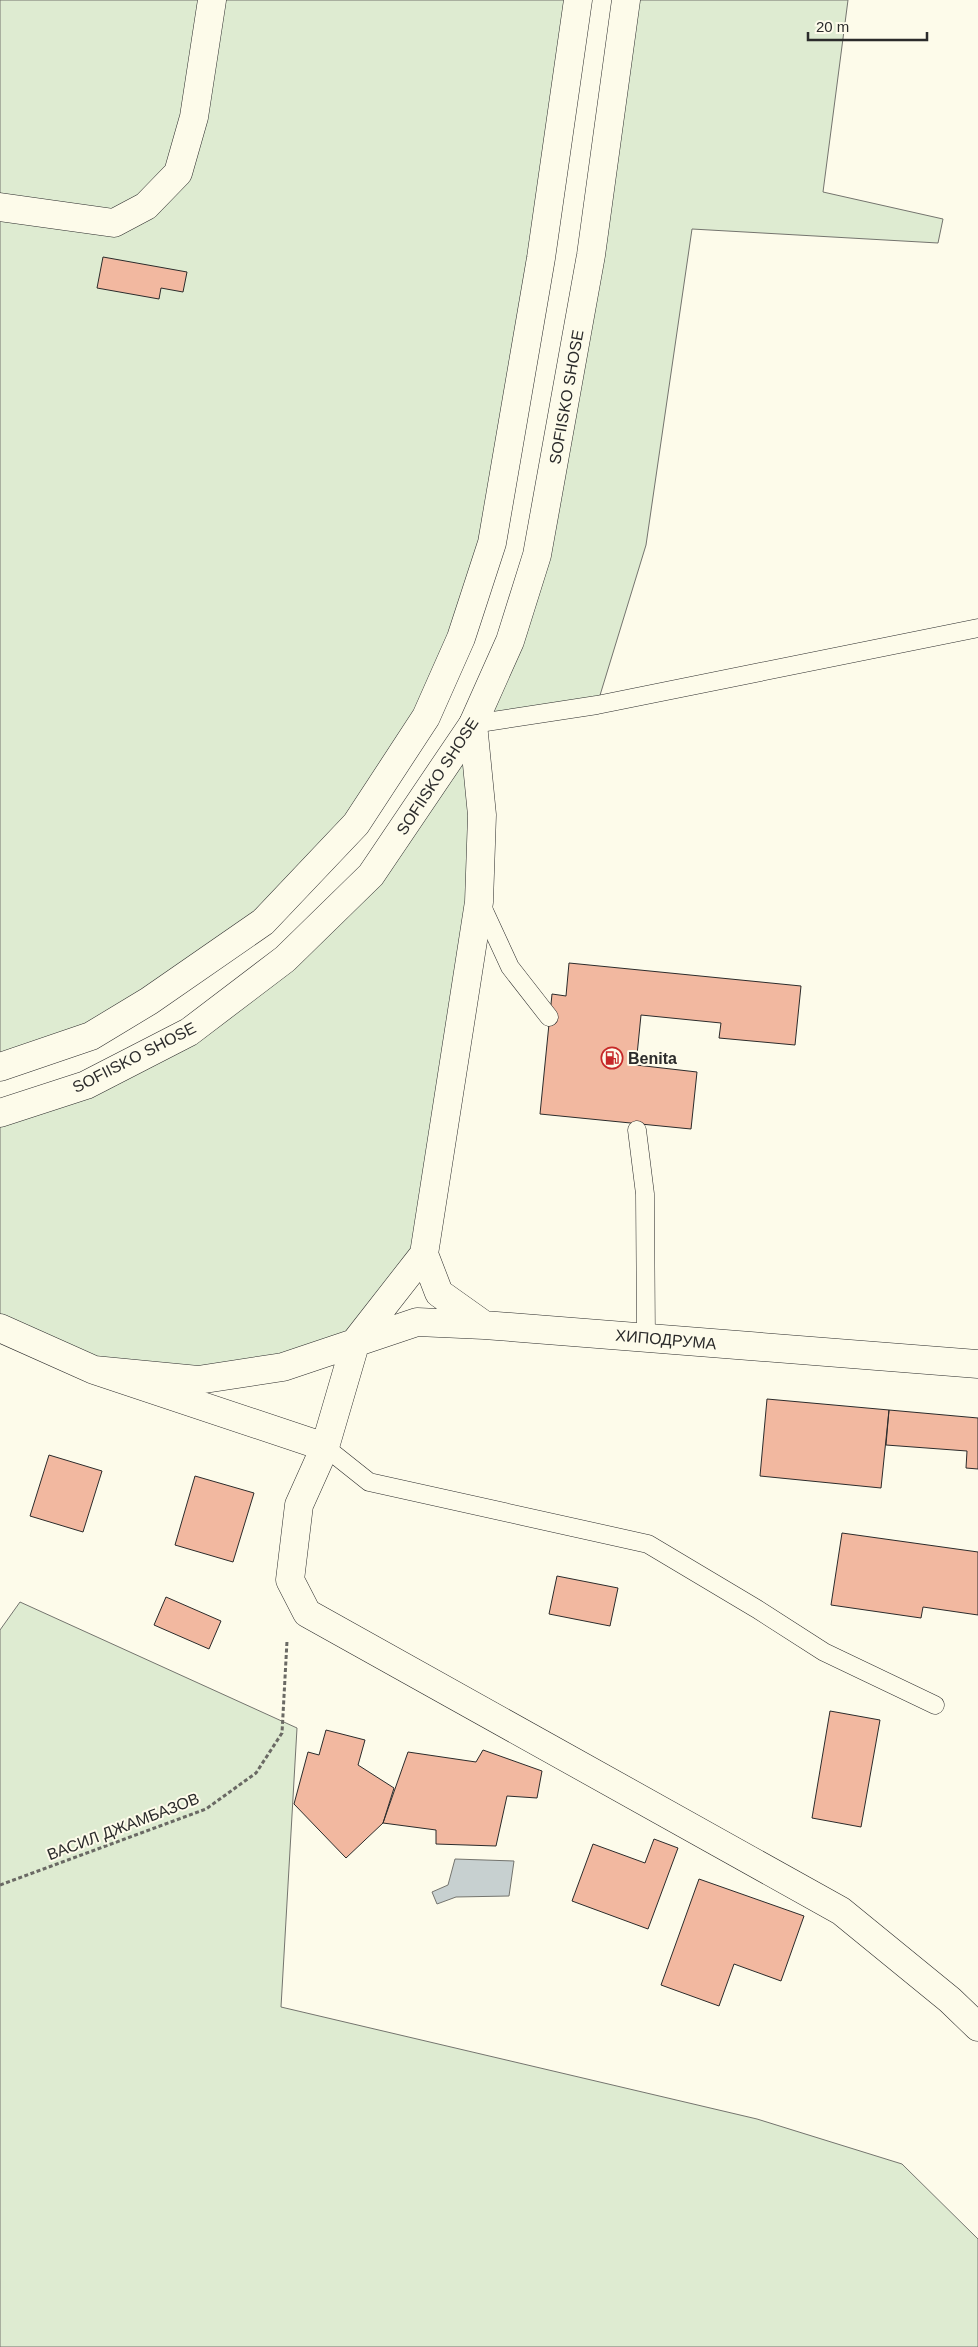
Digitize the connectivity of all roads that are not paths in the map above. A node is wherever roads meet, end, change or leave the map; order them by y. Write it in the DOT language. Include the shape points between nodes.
graph roads {
  1 [pos="212,0"];
  2 [pos="578,0"];
  3 [pos="626,0"];
  4 [pos="0,207"];
  5 [pos="978,628"];
  6 [pos="473,724"];
  7 [pos="479,902"];
  8 [pos="549,1017"];
  9 [pos="0,1067"];
  10 [pos="0,1113"];
  11 [pos="637,1130"];
  12 [pos="424,1254"];
  13 [pos="484,1325"];
  14 [pos="0,1328"];
  15 [pos="646,1337"];
  16 [pos="356,1341"];
  17 [pos="978,1364"];
  18 [pos="94,1370"];
  19 [pos="325,1447"];
  20 [pos="935,1706"];
  21 [pos="978,2027"];
  1 -- 4 [label="street" via="194,117 178,173 146,206 114,223"];
  2 -- 9 [label="street" via="540,268 492,543 461,638 426,716 356,824 263,922 149,1001 91,1036"];
  3 -- 6 [label="street, SOFIISKO SHOSE" via="591,255 537,555 510,642"];
  5 -- 6 [label="lane" via="597,705"];
  6 -- 7 [label="street" via="482,815"];
  6 -- 10 [label="street, SOFIISKO SHOSE" via="372,875 285,960 189,1032 86,1085"];
  7 -- 8 [label="lane" via="510,967"];
  7 -- 12 [label="street"];
  11 -- 15 [label="lane" via="645,1194"];
  12 -- 13 [label="street" via="439,1293"];
  12 -- 16 [label="street"];
  13 -- 15 [label="street, ХИПОДРУМА"];
  13 -- 16 [label="street, ХИПОДРУМА" via="417,1322"];
  14 -- 18 [label="street"];
  15 -- 17 [label="street, ХИПОДРУМА"];
  16 -- 18 [label="street, ХИПОДРУМА" via="283,1367 198,1380"];
  16 -- 19 [label="street"];
  18 -- 19 [label="street"];
  19 -- 20 [label="lane" via="369,1482 648,1544 824,1652"];
  19 -- 21 [label="street" via="299,1505 290,1580 307,1613 841,1911 950,2000"];
}
